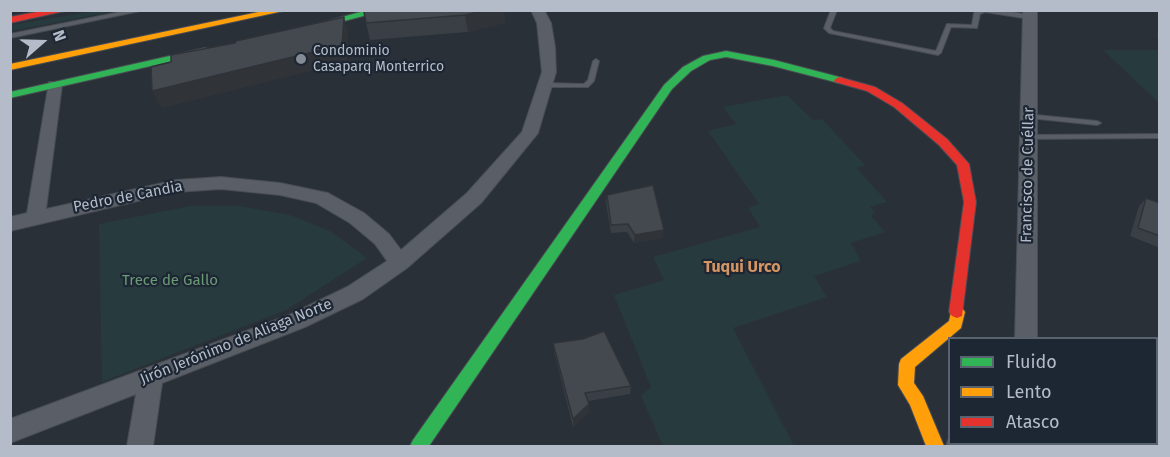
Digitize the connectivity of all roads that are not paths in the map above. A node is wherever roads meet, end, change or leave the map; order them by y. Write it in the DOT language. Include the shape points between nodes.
graph roads {
  1 [pos="65,10"];
  2 [pos="284,10"];
  3 [pos="382,10"];
  4 [pos="537,10"];
  5 [pos="834,10"];
  6 [pos="984,10"];
  7 [pos="146,14"];
  8 [pos="1030,14"];
  9 [pos="10,20"];
  10 [pos="298,30"];
  11 [pos="10,36"];
  12 [pos="10,47"];
  13 [pos="221,47"];
  14 [pos="596,61"];
  15 [pos="10,67"];
  16 [pos="54,85"];
  17 [pos="546,85"];
  18 [pos="10,95"];
  19 [pos="1029,116"];
  20 [pos="1096,123"];
  21 [pos="1160,136"];
  22 [pos="1028,137"];
  23 [pos="36,216"];
  24 [pos="10,224"];
  25 [pos="400,263"];
  26 [pos="1026,337"];
  27 [pos="151,378"];
  28 [pos="10,431"];
  29 [pos="939,440"];
  30 [pos="140,447"];
  31 [pos="419,447"];
  1 -- 9 [label="main road"];
  2 -- 15 [label="main road"];
  3 -- 10 [label="main road"];
  4 -- 17 [label="street, Jirón Jerónimo de Aliaga Norte" via="544,22 548,47"];
  5 -- 6 [label="lane" via="827,28 831,32 938,54 949,25 975,27 977,13"];
  6 -- 8 [label="lane"];
  7 -- 11 [label="lane"];
  7 -- 12 [label="main road"];
  8 -- 19 [label="street, Francisco de Cuéllar"];
  13 -- 16 [label="main road"];
  14 -- 17 [label="lane" via="586,86"];
  16 -- 18 [label="main road"];
  16 -- 23 [label="street"];
  17 -- 25 [label="street, Jirón Jerónimo de Aliaga Norte" via="530,133 474,198"];
  19 -- 20 [label="lane"];
  19 -- 22 [label="street, Francisco de Cuéllar"];
  21 -- 22 [label="lane"];
  22 -- 26 [label="street, Francisco de Cuéllar"];
  23 -- 24 [label="street, Pedro de Candia"];
  23 -- 25 [label="street, Pedro de Candia" via="176,186 221,183 280,189 321,198 357,218 382,239"];
  25 -- 27 [label="street, Jirón Jerónimo de Aliaga Norte" via="355,293 297,321"];
  27 -- 28 [label="street, Jirón Jerónimo de Aliaga Norte"];
  27 -- 30 [label="street"];
  29 -- 31 [label="main road" via="906,385 907,364 956,324 970,202 963,164 898,105 871,89 726,54 707,58 687,69 669,87"];
}
